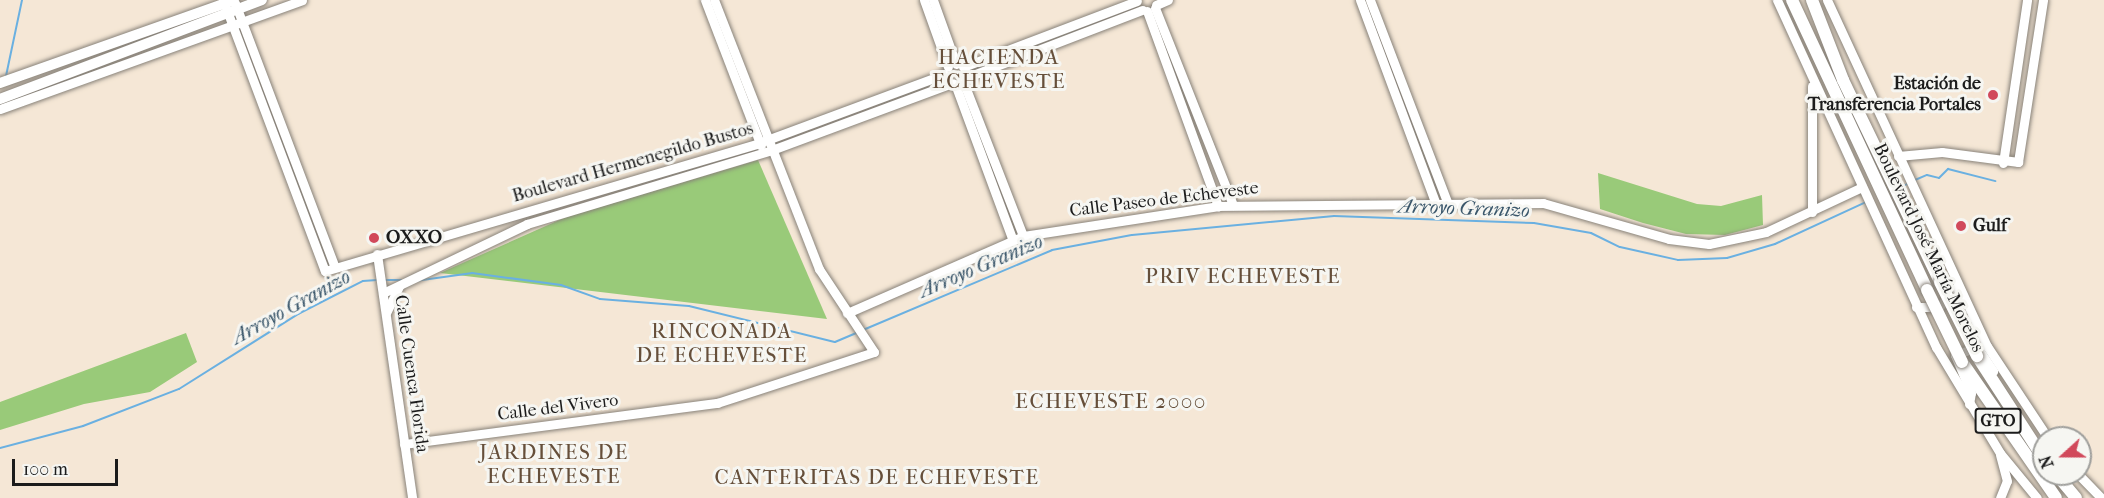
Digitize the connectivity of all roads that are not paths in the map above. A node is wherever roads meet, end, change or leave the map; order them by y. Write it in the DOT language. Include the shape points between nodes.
graph roads {
  1 [pos="262,0"];
  2 [pos="302,0"];
  3 [pos="705,0"];
  4 [pos="714,0"];
  5 [pos="924,0"];
  6 [pos="933,0"];
  7 [pos="1168,0"];
  8 [pos="1360,0"];
  9 [pos="1370,0"];
  10 [pos="1792,0"];
  11 [pos="1812,0"];
  12 [pos="1827,0"];
  13 [pos="2027,0"];
  14 [pos="2043,0"];
  15 [pos="1778,2"];
  16 [pos="231,5"];
  17 [pos="1147,5"];
  18 [pos="242,22"];
  19 [pos="232,26"];
  20 [pos="953,68"];
  21 [pos="79,74"];
  22 [pos="959,82"];
  23 [pos="0,83"];
  24 [pos="1812,84"];
  25 [pos="0,99"];
  26 [pos="0,109"];
  27 [pos="768,149"];
  28 [pos="1898,156"];
  29 [pos="2007,163"];
  30 [pos="1864,191"];
  31 [pos="1436,204"];
  32 [pos="1448,204"];
  33 [pos="1233,205"];
  34 [pos="1218,206"];
  35 [pos="1812,212"];
  36 [pos="1023,236"];
  37 [pos="1013,240"];
  38 [pos="377,254"];
  39 [pos="335,267"];
  40 [pos="401,285"];
  41 [pos="1958,285"];
  42 [pos="383,289"];
  43 [pos="1916,307"];
  44 [pos="847,313"];
  45 [pos="386,314"];
  46 [pos="2012,388"];
  47 [pos="1968,404"];
  48 [pos="2039,426"];
  49 [pos="2032,441"];
  50 [pos="404,444"];
  51 [pos="2000,453"];
  52 [pos="2066,486"];
  53 [pos="2090,486"];
  54 [pos="2034,495"];
  55 [pos="412,498"];
  56 [pos="2000,498"];
  57 [pos="2056,498"];
  58 [pos="2076,498"];
  59 [pos="2101,498"];
  1 -- 16 [label="main road"];
  2 -- 18 [label="street"];
  3 -- 27 [label="street"];
  4 -- 27 [label="street"];
  5 -- 20 [label="street"];
  6 -- 20 [label="street"];
  7 -- 17 [label="street, Boulevard Hermenegildo Bustos"];
  8 -- 31 [label="street"];
  9 -- 32 [label="street"];
  10 -- 57 [label="main road, Boulevard José María Morelos / GTO, bridge" via="1968,372"];
  11 -- 49 [label="main road, Boulevard José María Morelos / GTO, bridge" via="1977,356"];
  12 -- 28 [label="street, Boulevard José María Morelos"];
  13 -- 29 [label="street"];
  14 -- 29 [label="street" via="2019,157"];
  15 -- 24 [label="street"];
  16 -- 18 [label="street"];
  16 -- 19 [label="street"];
  16 -- 21 [label="main road"];
  16 -- 23 [label="main road"];
  17 -- 20 [label="street, Boulevard Hermenegildo Bustos"];
  17 -- 22 [label="street, Boulevard Hermenegildo Bustos"];
  17 -- 33 [label="street"];
  17 -- 34 [label="street"];
  18 -- 19 [label="street"];
  18 -- 39 [label="street"];
  19 -- 21 [label="street"];
  19 -- 39 [label="street, Boulevard Hermenegildo Bustos" via="325,271"];
  20 -- 22 [label="street"];
  20 -- 22 [label="street"];
  20 -- 27 [label="street, Boulevard Hermenegildo Bustos"];
  21 -- 25 [label="main road"];
  21 -- 26 [label="street"];
  22 -- 27 [label="street, Boulevard Hermenegildo Bustos"];
  22 -- 36 [label="street"];
  22 -- 37 [label="street"];
  24 -- 30 [label="street"];
  24 -- 35 [label="street"];
  27 -- 38 [label="street, Boulevard Hermenegildo Bustos"];
  27 -- 40 [label="street, Boulevard Hermenegildo Bustos" via="527,224"];
  27 -- 44 [label="street" via="819,268"];
  28 -- 29 [label="street" via="1942,152"];
  28 -- 41 [label="street, Boulevard José María Morelos"];
  30 -- 35 [label="street, Calle Paseo de Echeveste"];
  30 -- 43 [label="street"];
  31 -- 32 [label="street, Calle Paseo de Echeveste"];
  31 -- 33 [label="street, Calle Paseo de Echeveste"];
  32 -- 35 [label="street, Calle Paseo de Echeveste" via="1503,202 1570,207 1669,239 1709,244 1750,238"];
  33 -- 34 [label="street, Calle Paseo de Echeveste"];
  34 -- 36 [label="street, Calle Paseo de Echeveste"];
  36 -- 37 [label="street, Calle Paseo de Echeveste"];
  37 -- 44 [label="street, Calle Paseo de Echeveste"];
  38 -- 39 [label="street, Boulevard Hermenegildo Bustos"];
  38 -- 42 [label="street, Calle Cuenca Florida"];
  40 -- 42 [label="street, Boulevard Hermenegildo Bustos"];
  40 -- 45 [label="street"];
  41 -- 43 [label="street" via="1939,307"];
  41 -- 46 [label="street, Boulevard José María Morelos"];
  42 -- 45 [label="street, Calle Cuenca Florida"];
  43 -- 47 [label="street"];
  44 -- 50 [label="street, Calle del Vivero" via="871,348 717,403"];
  45 -- 50 [label="street, Calle Cuenca Florida"];
  46 -- 47 [label="street" via="1997,379 1981,349 1963,348 1954,358 1971,393"];
  46 -- 48 [label="street, Boulevard José María Morelos"];
  47 -- 51 [label="street"];
  50 -- 55 [label="street, Calle Cuenca Florida"];
  51 -- 54 [label="street"];
  51 -- 56 [label="street" via="2007,481"];
  52 -- 58 [label="main road"];
  53 -- 59 [label="street"];
}
